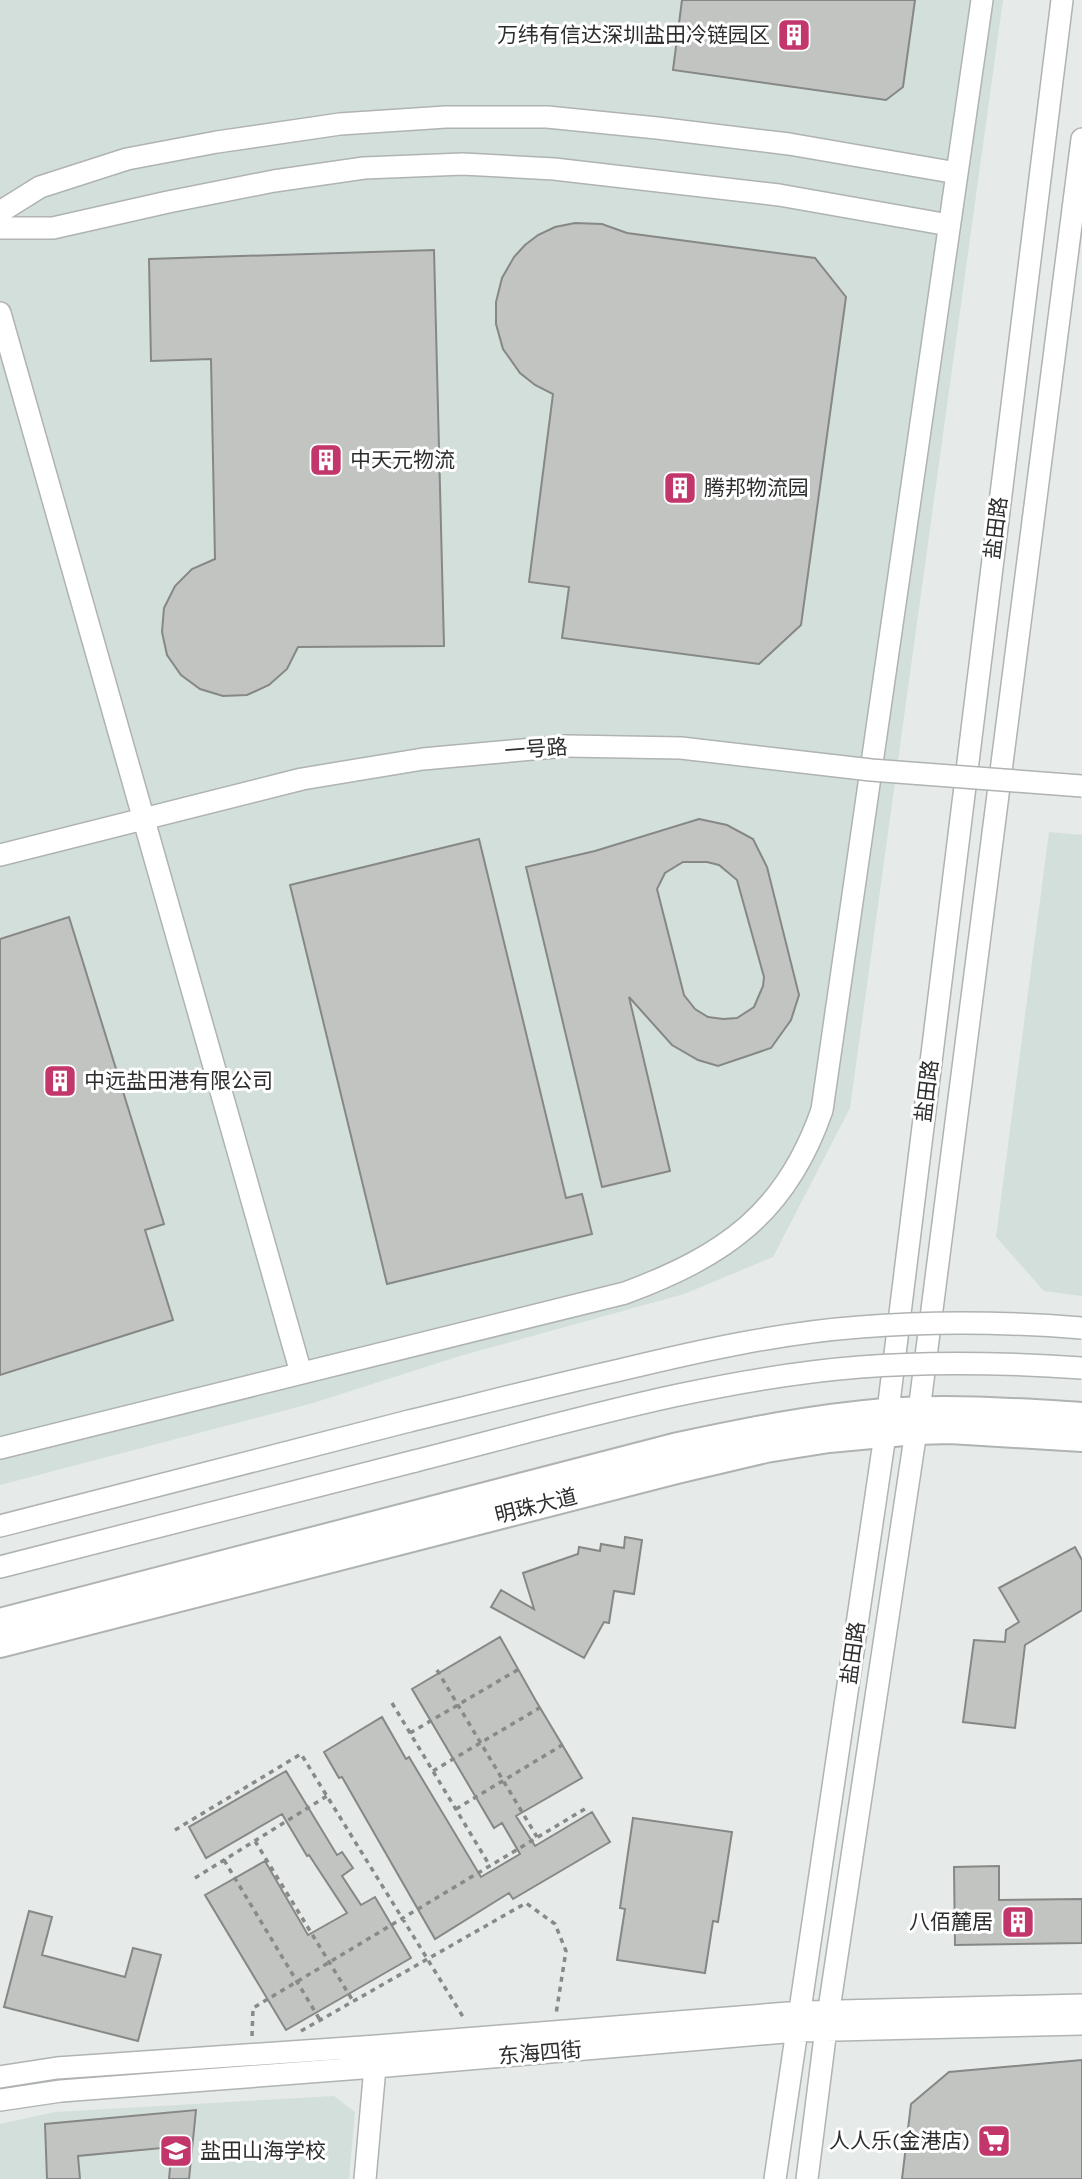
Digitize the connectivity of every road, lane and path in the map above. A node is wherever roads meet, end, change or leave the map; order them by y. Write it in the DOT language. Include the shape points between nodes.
graph roads {
  1 [pos="982,0"];
  2 [pos="1062,0"];
  3 [pos="1082,139"];
  4 [pos="957,173"];
  5 [pos="1079,200"];
  6 [pos="0,212"];
  7 [pos="949,225"];
  8 [pos="0,228"];
  9 [pos="0,313"];
  10 [pos="871,770"];
  11 [pos="1082,786"];
  12 [pos="144,818"];
  13 [pos="0,855"];
  14 [pos="1082,1328"];
  15 [pos="1082,1368"];
  16 [pos="301,1373"];
  17 [pos="1082,1416"];
  18 [pos="917,1421"];
  19 [pos="886,1423"];
  20 [pos="1082,1438"];
  21 [pos="0,1448"];
  22 [pos="0,1526"];
  23 [pos="0,1567"];
  24 [pos="0,1622"];
  25 [pos="0,1644"];
  26 [pos="519,1669"];
  27 [pos="437,1670"];
  28 [pos="392,1703"];
  29 [pos="458,1705"];
  30 [pos="541,1707"];
  31 [pos="410,1733"];
  32 [pos="481,1743"];
  33 [pos="564,1744"];
  34 [pos="433,1771"];
  35 [pos="503,1780"];
  36 [pos="327,1796"];
  37 [pos="587,1807"];
  38 [pos="456,1810"];
  39 [pos="175,1830"];
  40 [pos="537,1837"];
  41 [pos="255,1841"];
  42 [pos="224,1860"];
  43 [pos="490,1866"];
  44 [pos="195,1878"];
  45 [pos="402,1919"];
  46 [pos="427,1959"];
  47 [pos="330,1962"];
  48 [pos="297,1981"];
  49 [pos="353,2001"];
  50 [pos="1082,2005"];
  51 [pos="320,2020"];
  52 [pos="828,2020"];
  53 [pos="555,2021"];
  54 [pos="798,2021"];
  55 [pos="1082,2024"];
  56 [pos="470,2028"];
  57 [pos="298,2033"];
  58 [pos="252,2042"];
  59 [pos="376,2057"];
  60 [pos="0,2077"];
  61 [pos="0,2100"];
  62 [pos="365,2179"];
  63 [pos="775,2179"];
  64 [pos="807,2179"];
  1 -- 4 [label="street"];
  2 -- 19 [label="street, 盐田路"];
  3 -- 5 [label="street, 盐田路"];
  4 -- 6 [label="street" via="789,144 657,128 547,117 446,117 340,124 127,159 40,187"];
  4 -- 7 [label="street"];
  5 -- 18 [label="street, 盐田路"];
  7 -- 8 [label="street" via="779,195 554,169 463,164 364,168 274,181 53,228"];
  7 -- 10 [label="street"];
  9 -- 12 [label="street"];
  10 -- 11 [label="street, 一号路, bridge"];
  10 -- 12 [label="street, 一号路, bridge" via="681,748 566,746 424,759 302,779"];
  10 -- 16 [label="street" via="822,1110 811,1142 767,1209 700,1260 625,1293"];
  12 -- 13 [label="street, 一号路"];
  12 -- 16 [label="street"];
  14 -- 22 [label="street, bridge" via="938,1322 858,1327 701,1351"];
  15 -- 23 [label="street, bridge" via="936,1363 781,1376 705,1390"];
  16 -- 21 [label="street"];
  17 -- 18 [label="main road, 明珠大道" via="952,1410"];
  18 -- 19 [label="main road, 明珠大道"];
  18 -- 20 [label="main road, 明珠大道" via="950,1430"];
  18 -- 52 [label="street, 盐田路"];
  19 -- 24 [label="main road, 明珠大道" via="762,1428 674,1447"];
  19 -- 25 [label="main road, 明珠大道" via="677,1470"];
  19 -- 54 [label="street, 盐田路"];
  26 -- 29 [label="path"];
  27 -- 29 [label="path"];
  28 -- 31 [label="path"];
  29 -- 31 [label="path"];
  29 -- 32 [label="path"];
  30 -- 32 [label="path"];
  31 -- 34 [label="path"];
  32 -- 34 [label="path"];
  32 -- 35 [label="path"];
  33 -- 35 [label="path"];
  34 -- 38 [label="path"];
  35 -- 38 [label="path"];
  35 -- 40 [label="path"];
  36 -- 39 [label="path" via="301,1754"];
  36 -- 41 [label="path"];
  36 -- 45 [label="path"];
  37 -- 40 [label="path"];
  38 -- 43 [label="path"];
  40 -- 43 [label="path"];
  41 -- 42 [label="path"];
  41 -- 47 [label="path"];
  42 -- 44 [label="path"];
  42 -- 48 [label="path"];
  43 -- 45 [label="path"];
  45 -- 46 [label="path"];
  45 -- 47 [label="path"];
  46 -- 49 [label="path"];
  46 -- 53 [label="path" via="526,1903 555,1924 566,1951"];
  46 -- 56 [label="path"];
  47 -- 48 [label="path"];
  47 -- 49 [label="path"];
  48 -- 51 [label="path"];
  48 -- 58 [label="path" via="253,2008"];
  49 -- 51 [label="path"];
  50 -- 52 [label="street, 东海四街"];
  51 -- 57 [label="path"];
  52 -- 54 [label="street, 东海四街"];
  52 -- 55 [label="street, 东海四街"];
  52 -- 64 [label="street, 盐田路"];
  54 -- 59 [label="street, 东海四街"];
  54 -- 63 [label="street, 盐田路"];
  59 -- 60 [label="street, 东海四街" via="57,2068"];
  59 -- 61 [label="street, 东海四街"];
  59 -- 62 [label="street"];
}
